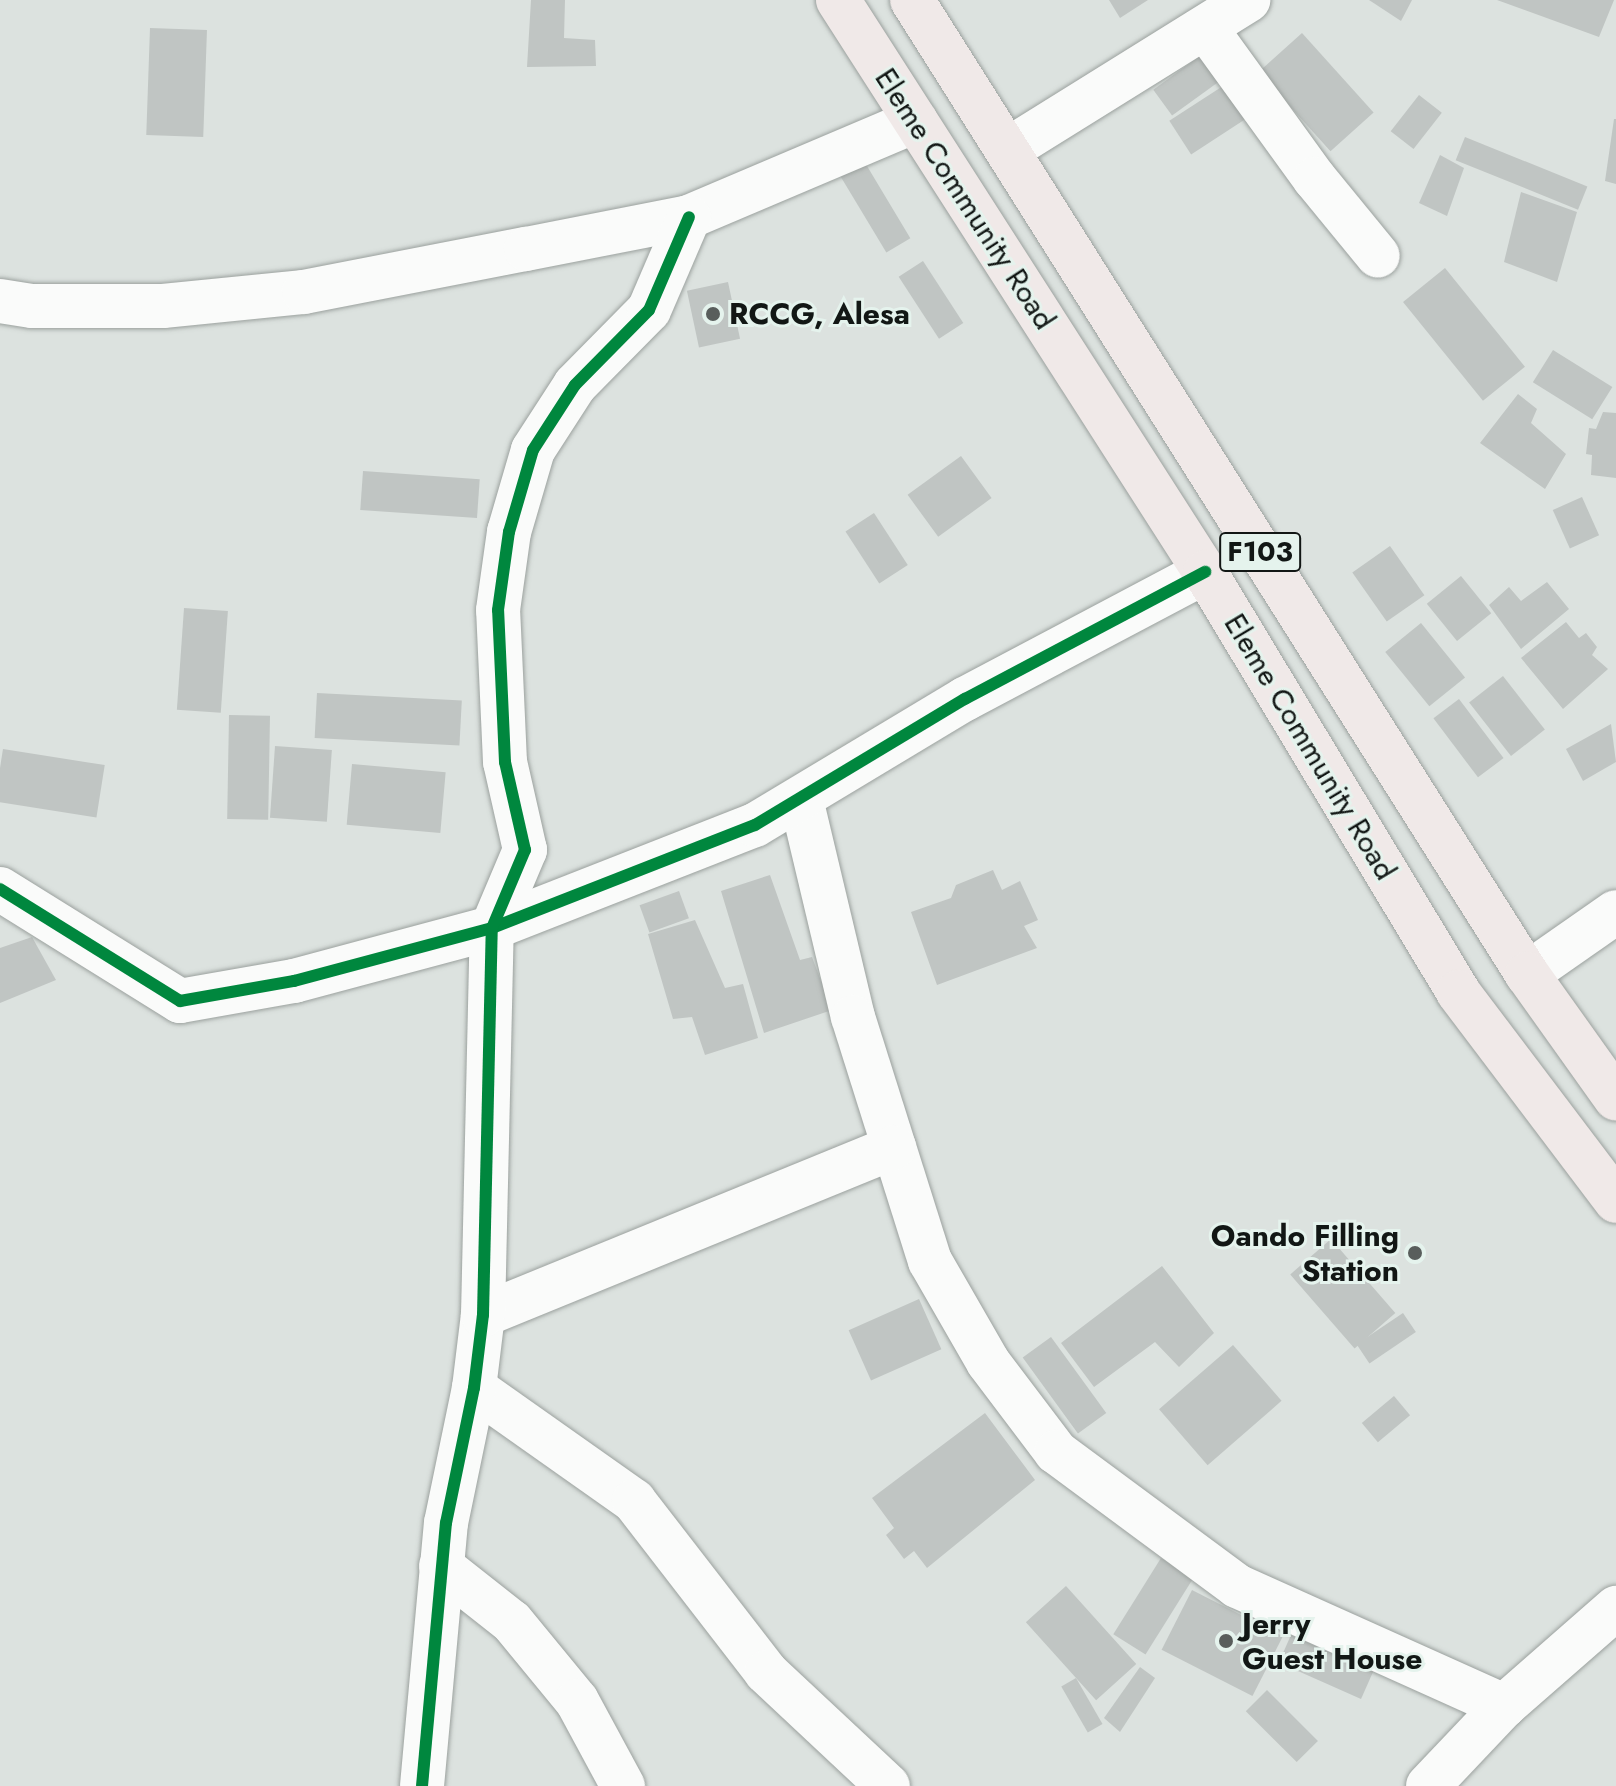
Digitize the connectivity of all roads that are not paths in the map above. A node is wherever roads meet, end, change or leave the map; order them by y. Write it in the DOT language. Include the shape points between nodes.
graph roads {
  1 [pos="838,0"];
  2 [pos="912,0"];
  3 [pos="1248,0"];
  4 [pos="1207,30"];
  5 [pos="915,121"];
  6 [pos="1009,149"];
  7 [pos="689,217"];
  8 [pos="1378,256"];
  9 [pos="0,301"];
  10 [pos="1205,572"];
  11 [pos="801,799"];
  12 [pos="0,889"];
  13 [pos="1616,912"];
  14 [pos="492,928"];
  15 [pos="1527,974"];
  16 [pos="1616,1099"];
  17 [pos="894,1147"];
  18 [pos="1616,1201"];
  19 [pos="483,1315"];
  20 [pos="474,1388"];
  21 [pos="441,1566"];
  22 [pos="1616,1608"];
  23 [pos="1504,1706"];
  24 [pos="422,1786"];
  25 [pos="623,1786"];
  26 [pos="888,1786"];
  27 [pos="1428,1786"];
  1 -- 5 [label="main road, Eleme Community Road / F103"];
  2 -- 6 [label="main road, Eleme Community Road / F103"];
  3 -- 4 [label="street"];
  4 -- 6 [label="street"];
  4 -- 8 [label="street" via="1306,168"];
  5 -- 7 [label="street"];
  5 -- 10 [label="main road, Eleme Community Road / F103"];
  6 -- 15 [label="main road, Eleme Community Road / F103"];
  7 -- 9 [label="street" via="304,292 163,306 32,306"];
  7 -- 14 [label="street" via="649,310 575,385 533,450 509,532 498,610 505,762 525,850"];
  10 -- 11 [label="street" via="965,699"];
  10 -- 18 [label="main road, Eleme Community Road / F103" via="1458,992"];
  11 -- 14 [label="street" via="755,825"];
  11 -- 17 [label="street" via="853,1017"];
  12 -- 14 [label="street" via="180,1001 294,981"];
  13 -- 15 [label="street"];
  14 -- 19 [label="street"];
  15 -- 16 [label="main road, Eleme Community Road / F103"];
  17 -- 19 [label="street"];
  17 -- 23 [label="street" via="930,1261 988,1362 1056,1452 1237,1586"];
  19 -- 20 [label="street"];
  20 -- 21 [label="street"];
  20 -- 26 [label="street" via="634,1501 766,1672"];
  21 -- 24 [label="street"];
  21 -- 25 [label="street" via="512,1622 577,1701"];
  22 -- 23 [label="street"];
  23 -- 27 [label="street"];
}
